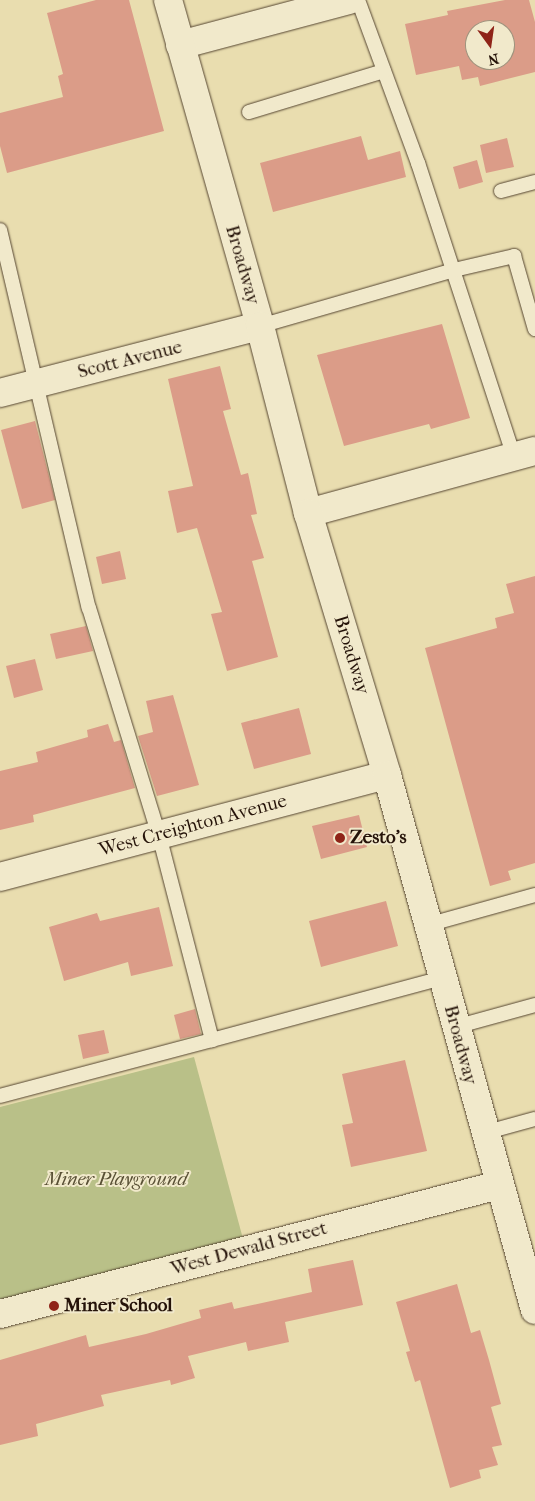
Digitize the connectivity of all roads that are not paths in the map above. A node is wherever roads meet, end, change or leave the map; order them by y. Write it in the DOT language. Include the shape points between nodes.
graph roads {
  1 [pos="168,0"];
  2 [pos="358,0"];
  3 [pos="336,2"];
  4 [pos="180,45"];
  5 [pos="384,71"];
  6 [pos="249,112"];
  7 [pos="535,182"];
  8 [pos="501,191"];
  9 [pos="0,230"];
  10 [pos="454,270"];
  11 [pos="260,326"];
  12 [pos="535,329"];
  13 [pos="37,384"];
  14 [pos="0,393"];
  15 [pos="524,454"];
  16 [pos="308,513"];
  17 [pos="386,775"];
  18 [pos="159,835"];
  19 [pos="0,877"];
  20 [pos="535,895"];
  21 [pos="428,925"];
  22 [pos="442,978"];
  23 [pos="535,1006"];
  24 [pos="456,1026"];
  25 [pos="212,1040"];
  26 [pos="0,1096"];
  27 [pos="535,1120"];
  28 [pos="484,1133"];
  29 [pos="498,1185"];
  30 [pos="535,1310"];
  31 [pos="0,1314"];
  1 -- 4 [label="street, Broadway"];
  2 -- 5 [label="lane"];
  3 -- 4 [label="street"];
  4 -- 11 [label="street, Broadway"];
  5 -- 6 [label="lane"];
  5 -- 10 [label="lane"];
  7 -- 8 [label="lane"];
  9 -- 13 [label="lane"];
  10 -- 11 [label="lane"];
  10 -- 12 [label="lane" via="514,256"];
  10 -- 15 [label="lane"];
  11 -- 13 [label="street, Scott Avenue"];
  11 -- 16 [label="street, Broadway"];
  13 -- 14 [label="street, Scott Avenue"];
  13 -- 18 [label="lane" via="89,608"];
  15 -- 16 [label="street"];
  16 -- 17 [label="street, Broadway"];
  17 -- 18 [label="street, West Creighton Avenue"];
  17 -- 21 [label="street, Broadway"];
  18 -- 19 [label="street, West Creighton Avenue"];
  18 -- 25 [label="lane"];
  20 -- 21 [label="lane"];
  21 -- 22 [label="street, Broadway"];
  22 -- 24 [label="street, Broadway"];
  22 -- 25 [label="lane"];
  23 -- 24 [label="lane"];
  24 -- 28 [label="street, Broadway"];
  25 -- 26 [label="lane"];
  27 -- 28 [label="lane"];
  28 -- 29 [label="street, Broadway"];
  29 -- 30 [label="street, Broadway"];
  29 -- 31 [label="street, West Dewald Street"];
}
